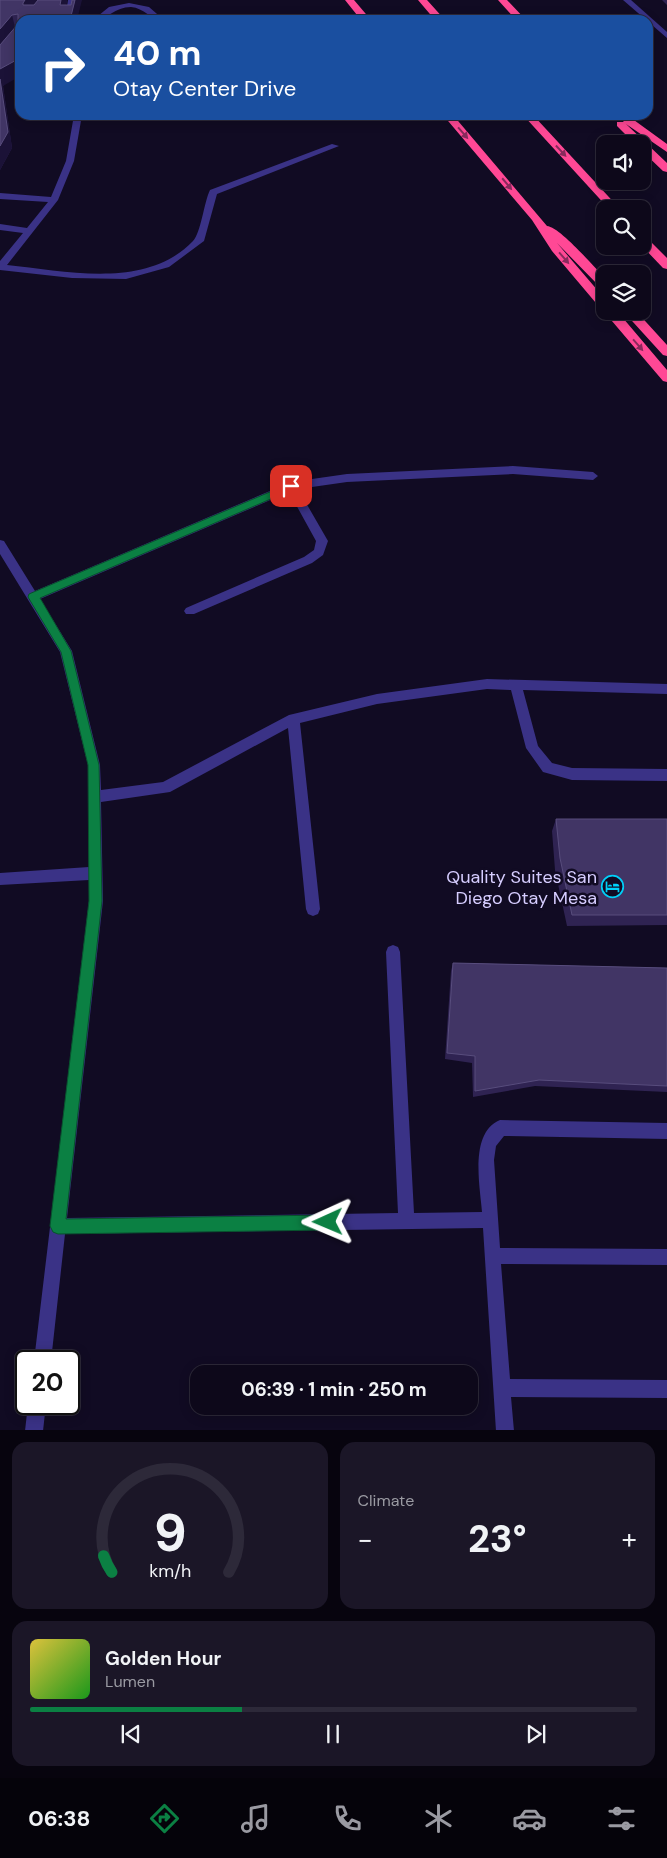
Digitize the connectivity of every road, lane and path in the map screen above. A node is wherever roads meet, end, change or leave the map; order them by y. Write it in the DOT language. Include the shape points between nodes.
graph roads {
  1 [pos="72,0"];
  2 [pos="349,0"];
  3 [pos="422,0"];
  4 [pos="502,0"];
  5 [pos="627,0"];
  6 [pos="70,15"];
  7 [pos="100,15"];
  8 [pos="156,15"];
  9 [pos="362,15"];
  10 [pos="436,15"];
  11 [pos="516,15"];
  12 [pos="644,15"];
  13 [pos="653,23"];
  14 [pos="667,36"];
  15 [pos="77,120"];
  16 [pos="452,120"];
  17 [pos="533,120"];
  18 [pos="617,120"];
  19 [pos="629,120"];
  20 [pos="632,135"];
  21 [pos="335,146"];
  22 [pos="667,149"];
  23 [pos="651,154"];
  24 [pos="667,170"];
  25 [pos="0,196"];
  26 [pos="54,200"];
  27 [pos="607,200"];
  28 [pos="536,218"];
  29 [pos="0,227"];
  30 [pos="29,231"];
  31 [pos="651,248"];
  32 [pos="667,265"];
  33 [pos="0,267"];
  34 [pos="596,275"];
  35 [pos="596,296"];
  36 [pos="618,320"];
  37 [pos="637,320"];
  38 [pos="667,352"];
  39 [pos="667,378"];
  40 [pos="593,476"];
  41 [pos="291,486"];
  42 [pos="0,544"];
  43 [pos="33,597"];
  44 [pos="190,612"];
  45 [pos="516,685"];
  46 [pos="667,689"];
  47 [pos="293,719"];
  48 [pos="667,774"];
  49 [pos="94,797"];
  50 [pos="95,873"];
  51 [pos="0,879"];
  52 [pos="313,909"];
  53 [pos="393,952"];
  54 [pos="667,1131"];
  55 [pos="490,1220"];
  56 [pos="406,1221"];
  57 [pos="58,1226"];
  58 [pos="492,1256"];
  59 [pos="667,1257"];
  60 [pos="43,1350"];
  61 [pos="502,1388"];
  62 [pos="667,1389"];
  63 [pos="36,1415"];
  64 [pos="34,1430"];
  65 [pos="505,1430"];
  1 -- 6 [label="street"];
  2 -- 9 [label="highway"];
  3 -- 10 [label="highway"];
  4 -- 11 [label="highway"];
  5 -- 12 [label="street"];
  7 -- 8 [label="street" via="114,4 129,2 149,6"];
  13 -- 14 [label="street"];
  15 -- 26 [label="street" via="70,161"];
  16 -- 28 [label="highway, one-way"];
  17 -- 27 [label="highway, one-way"];
  18 -- 20 [label="highway"];
  19 -- 22 [label="highway"];
  21 -- 33 [label="street" via="213,192 199,241 166,265 126,276 72,275"];
  23 -- 24 [label="highway"];
  25 -- 26 [label="street"];
  26 -- 30 [label="street"];
  28 -- 34 [label="highway" via="568,245"];
  28 -- 35 [label="highway, one-way" via="556,249"];
  29 -- 30 [label="street"];
  30 -- 33 [label="street"];
  31 -- 32 [label="highway"];
  36 -- 39 [label="highway, one-way"];
  37 -- 38 [label="highway"];
  40 -- 41 [label="street" via="512,470 347,478"];
  41 -- 43 [label="street"];
  41 -- 44 [label="street" via="322,541 320,552"];
  42 -- 43 [label="street"];
  43 -- 49 [label="street" via="66,651 94,765"];
  45 -- 46 [label="street"];
  45 -- 47 [label="street" via="487,684 377,699"];
  45 -- 48 [label="street" via="532,748 548,768 572,774"];
  47 -- 49 [label="street" via="165,788"];
  47 -- 52 [label="street"];
  49 -- 50 [label="street"];
  50 -- 51 [label="street"];
  50 -- 57 [label="street" via="96,901"];
  53 -- 56 [label="street"];
  54 -- 55 [label="street" via="500,1128 489,1143 486,1160"];
  55 -- 56 [label="street"];
  55 -- 58 [label="street"];
  56 -- 57 [label="street"];
  57 -- 60 [label="street"];
  58 -- 59 [label="street"];
  58 -- 61 [label="street"];
  61 -- 62 [label="street"];
  61 -- 65 [label="street"];
  63 -- 64 [label="street"];
}
